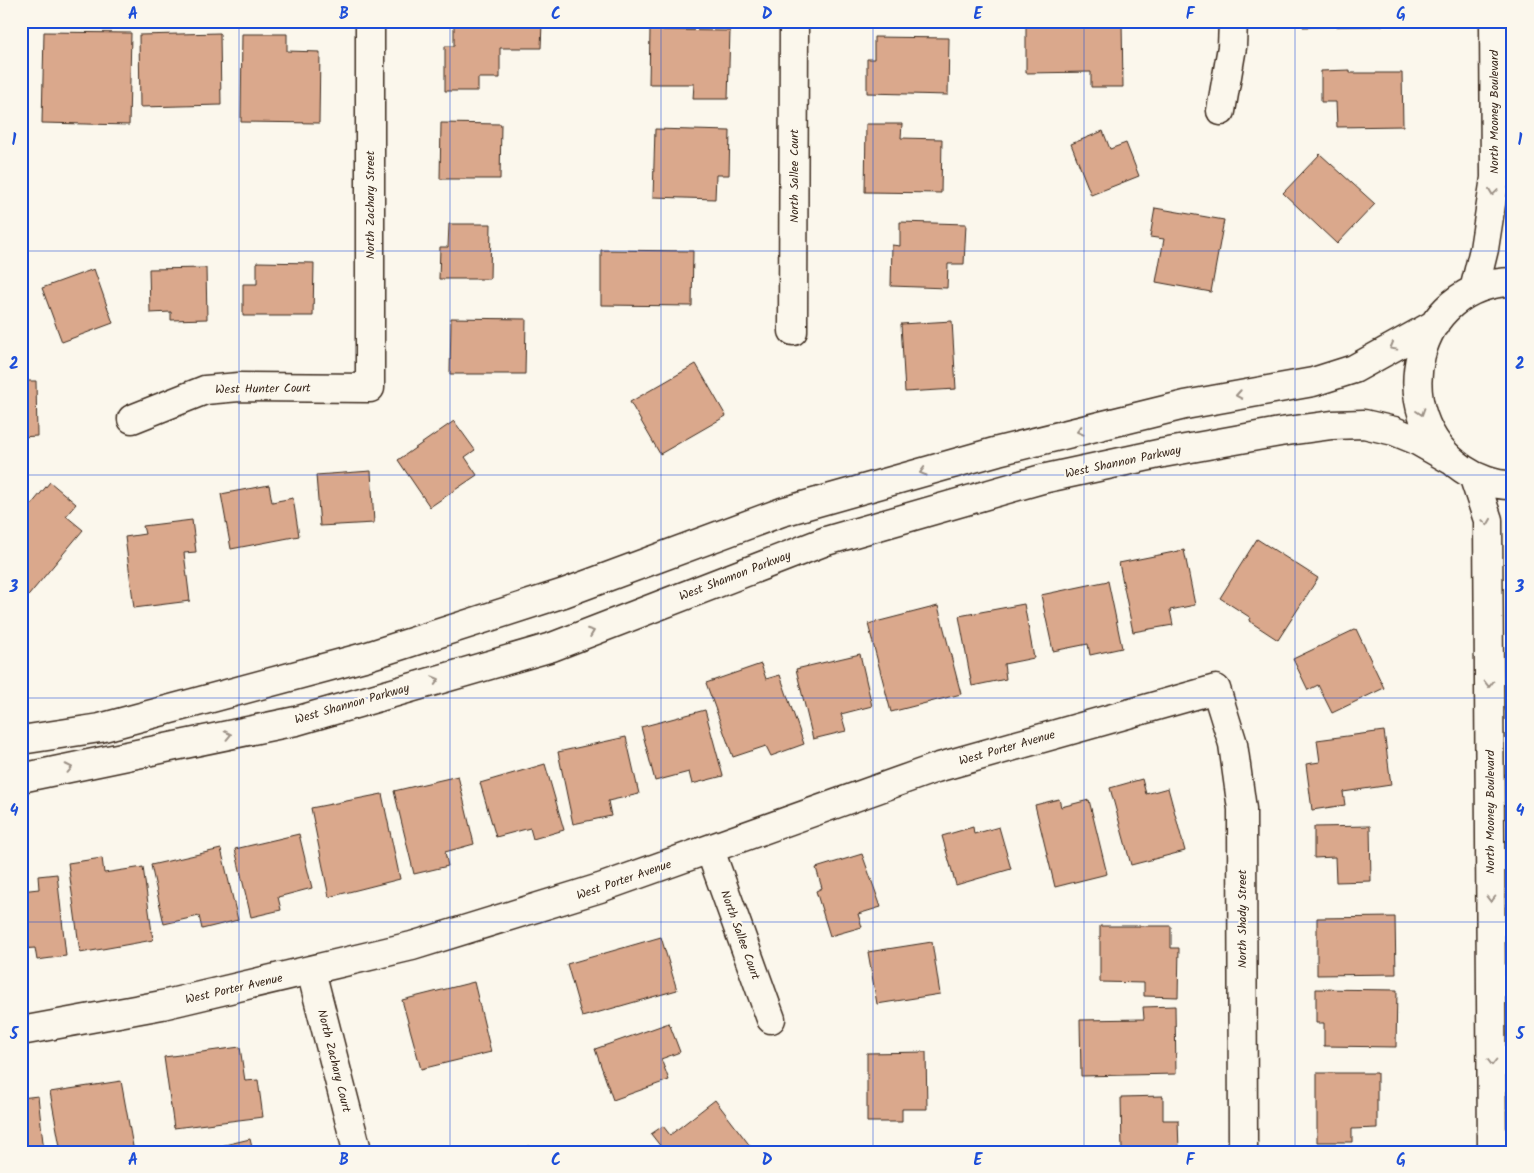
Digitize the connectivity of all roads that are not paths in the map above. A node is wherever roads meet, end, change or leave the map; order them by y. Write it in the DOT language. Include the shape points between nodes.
graph roads {
  1 [pos="370,21"];
  2 [pos="794,21"];
  3 [pos="1233,21"];
  4 [pos="1494,21"];
  5 [pos="1221,110"];
  6 [pos="1513,282"];
  7 [pos="1474,290"];
  8 [pos="1435,324"];
  9 [pos="793,331"];
  10 [pos="370,388"];
  11 [pos="132,419"];
  12 [pos="1462,468"];
  13 [pos="1513,485"];
  14 [pos="1216,689"];
  15 [pos="21,740"];
  16 [pos="21,778"];
  17 [pos="710,850"];
  18 [pos="311,971"];
  19 [pos="771,1019"];
  20 [pos="21,1031"];
  21 [pos="357,1150"];
  22 [pos="1244,1152"];
  23 [pos="1492,1152"];
  1 -- 10 [label="street, North Zachary Street"];
  2 -- 9 [label="street, North Sallee Court"];
  3 -- 5 [label="street"];
  4 -- 7 [label="street, North Mooney Boulevard, one-way" via="1495,178"];
  6 -- 7 [label="street"];
  7 -- 8 [label="street" via="1452,304"];
  8 -- 12 [label="street, one-way" via="1421,350 1416,380 1419,410 1431,437"];
  8 -- 15 [label="street, one-way" via="1354,369 1313,382 1185,405 998,451 782,512 564,593 368,656 100,728"];
  10 -- 11 [label="street, West Hunter Court" via="239,387 205,390"];
  12 -- 13 [label="street, West Shannon Parkway" via="1506,486"];
  16 -- 12 [label="street, West Shannon Parkway, one-way" via="296,721 552,647 826,541 1042,479 1280,432 1364,424 1416,440"];
  12 -- 23 [label="street, North Mooney Boulevard, one-way" via="1488,520"];
  14 -- 17 [label="street, West Porter Avenue" via="936,768"];
  14 -- 22 [label="street, North Shady Street" via="1233,744 1242,809"];
  17 -- 18 [label="street, West Porter Avenue" via="516,915"];
  17 -- 19 [label="street, North Sallee Court"];
  18 -- 20 [label="street, West Porter Avenue" via="162,1005"];
  18 -- 21 [label="street, North Zachary Court"];
}
